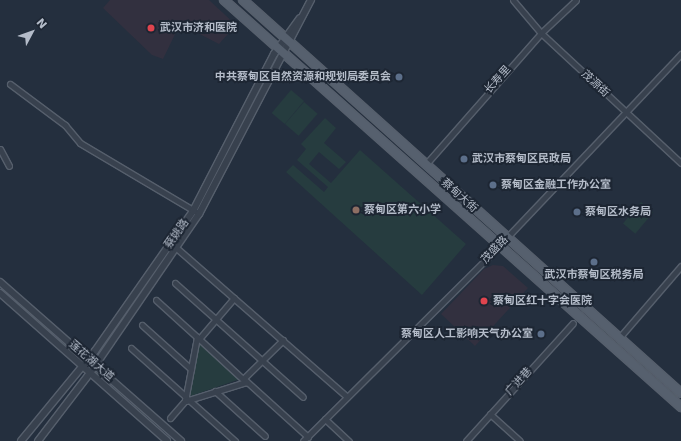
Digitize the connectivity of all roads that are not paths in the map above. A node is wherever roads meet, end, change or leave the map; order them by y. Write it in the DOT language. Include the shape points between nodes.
graph roads {
  1 [pos="224,0"];
  2 [pos="243,0"];
  3 [pos="311,0"];
  4 [pos="513,0"];
  5 [pos="576,0"];
  6 [pos="306,10"];
  7 [pos="540,33"];
  8 [pos="284,37"];
  9 [pos="290,44"];
  10 [pos="277,48"];
  11 [pos="681,54"];
  12 [pos="284,55"];
  13 [pos="10,84"];
  14 [pos="625,111"];
  15 [pos="0,149"];
  16 [pos="681,163"];
  17 [pos="426,164"];
  18 [pos="9,166"];
  19 [pos="193,211"];
  20 [pos="199,214"];
  21 [pos="507,237"];
  22 [pos="171,243"];
  23 [pos="499,246"];
  24 [pos="176,247"];
  25 [pos="681,266"];
  26 [pos="0,282"];
  27 [pos="175,283"];
  28 [pos="0,293"];
  29 [pos="234,298"];
  30 [pos="156,300"];
  31 [pos="216,320"];
  32 [pos="573,323"];
  33 [pos="142,325"];
  34 [pos="198,338"];
  35 [pos="619,338"];
  36 [pos="283,340"];
  37 [pos="131,348"];
  38 [pos="88,360"];
  39 [pos="262,361"];
  40 [pos="95,365"];
  41 [pos="83,366"];
  42 [pos="191,369"];
  43 [pos="90,373"];
  44 [pos="245,380"];
  45 [pos="215,391"];
  46 [pos="681,392"];
  47 [pos="348,396"];
  48 [pos="303,397"];
  49 [pos="187,399"];
  50 [pos="681,407"];
  51 [pos="490,414"];
  52 [pos="170,418"];
  53 [pos="325,419"];
  54 [pos="265,436"];
  55 [pos="305,439"];
  56 [pos="22,441"];
  57 [pos="38,441"];
  58 [pos="167,441"];
  59 [pos="181,441"];
  60 [pos="235,441"];
  61 [pos="349,441"];
  62 [pos="466,441"];
  63 [pos="520,441"];
  1 -- 10 [label="main road, 蔡甸大街"];
  2 -- 8 [label="main road, 蔡甸大街"];
  3 -- 6 [label="street, 蔡姚路"];
  4 -- 7 [label="street, 茂源街"];
  5 -- 7 [label="street, 长寿里"];
  6 -- 8 [label="street, 蔡姚路"];
  6 -- 9 [label="street, 蔡姚路"];
  7 -- 14 [label="street, 茂源街"];
  7 -- 17 [label="street, 长寿里"];
  8 -- 9 [label="main road, 蔡甸大街"];
  8 -- 10 [label="street, 蔡姚路"];
  9 -- 12 [label="street, 蔡姚路"];
  9 -- 17 [label="main road, 蔡甸大街"];
  10 -- 12 [label="main road, 蔡甸大街"];
  10 -- 19 [label="street, 蔡姚路"];
  11 -- 14 [label="street, 茂盛路"];
  12 -- 20 [label="street, 蔡姚路"];
  12 -- 23 [label="main road, 蔡甸大街"];
  13 -- 19 [label="street" via="65,125 80,143"];
  14 -- 16 [label="street, 茂源街"];
  14 -- 21 [label="street, 茂盛路"];
  15 -- 18 [label="street"];
  17 -- 21 [label="main road, 蔡甸大街"];
  19 -- 20 [label="street"];
  19 -- 22 [label="street, 蔡姚路"];
  20 -- 24 [label="street, 蔡姚路"];
  21 -- 23 [label="street, 茂盛路"];
  21 -- 35 [label="main road, 蔡甸大街"];
  22 -- 24 [label="street"];
  22 -- 38 [label="street, 蔡姚路"];
  23 -- 47 [label="street, 茂盛路"];
  23 -- 50 [label="main road, 蔡甸大街"];
  24 -- 29 [label="street"];
  24 -- 40 [label="street, 蔡姚路"];
  25 -- 35 [label="street"];
  26 -- 38 [label="street, 莲花湖大道"];
  27 -- 31 [label="street"];
  28 -- 41 [label="street, 莲花湖大道"];
  29 -- 31 [label="street"];
  29 -- 36 [label="street"];
  30 -- 34 [label="street"];
  31 -- 34 [label="street"];
  31 -- 39 [label="street"];
  32 -- 51 [label="street, 广进巷"];
  33 -- 42 [label="street"];
  34 -- 42 [label="street"];
  34 -- 44 [label="street"];
  35 -- 46 [label="main road, 蔡甸大街"];
  36 -- 39 [label="street"];
  36 -- 47 [label="street"];
  37 -- 49 [label="street"];
  38 -- 40 [label="street, 莲花湖大道"];
  38 -- 41 [label="street, 蔡姚路"];
  39 -- 44 [label="street"];
  39 -- 48 [label="street"];
  40 -- 43 [label="street, 蔡姚路"];
  40 -- 59 [label="street, 莲花湖大道"];
  41 -- 43 [label="street, 莲花湖大道"];
  41 -- 56 [label="street, 蔡姚路"];
  42 -- 49 [label="street"];
  43 -- 57 [label="street, 蔡姚路"];
  43 -- 58 [label="street, 莲花湖大道"];
  44 -- 45 [label="street"];
  44 -- 55 [label="street"];
  45 -- 49 [label="street"];
  45 -- 54 [label="street"];
  47 -- 53 [label="street, 茂盛路"];
  49 -- 52 [label="street"];
  49 -- 60 [label="street"];
  51 -- 62 [label="street, 广进巷"];
  51 -- 63 [label="street"];
  53 -- 55 [label="street, 茂盛路"];
  53 -- 61 [label="street"];
}
